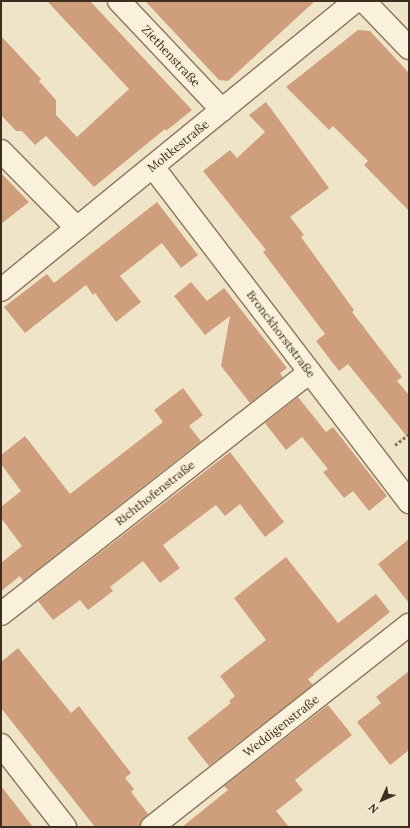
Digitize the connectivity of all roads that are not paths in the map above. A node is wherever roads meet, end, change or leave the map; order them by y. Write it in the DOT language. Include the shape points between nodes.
graph roads {
  1 [pos="120,1"];
  2 [pos="355,1"];
  3 [pos="364,1"];
  4 [pos="409,48"];
  5 [pos="222,110"];
  6 [pos="1,151"];
  7 [pos="153,167"];
  8 [pos="77,228"];
  9 [pos="1,290"];
  10 [pos="310,372"];
  11 [pos="409,502"];
  12 [pos="1,614"];
  13 [pos="409,625"];
  14 [pos="1,745"];
  15 [pos="57,824"];
  16 [pos="152,827"];
  1 -- 5 [label="street, Ziethenstraße"];
  2 -- 5 [label="street, Moltkestraße"];
  3 -- 4 [label="street"];
  5 -- 7 [label="street, Moltkestraße"];
  6 -- 8 [label="street"];
  7 -- 8 [label="street, Moltkestraße"];
  7 -- 10 [label="street, Bronckhorststraße"];
  8 -- 9 [label="street, Moltkestraße"];
  10 -- 11 [label="street, Bronckhorststraße"];
  10 -- 12 [label="street, Richthofenstraße"];
  13 -- 16 [label="street, Weddigenstraße"];
  14 -- 15 [label="street"];
}
